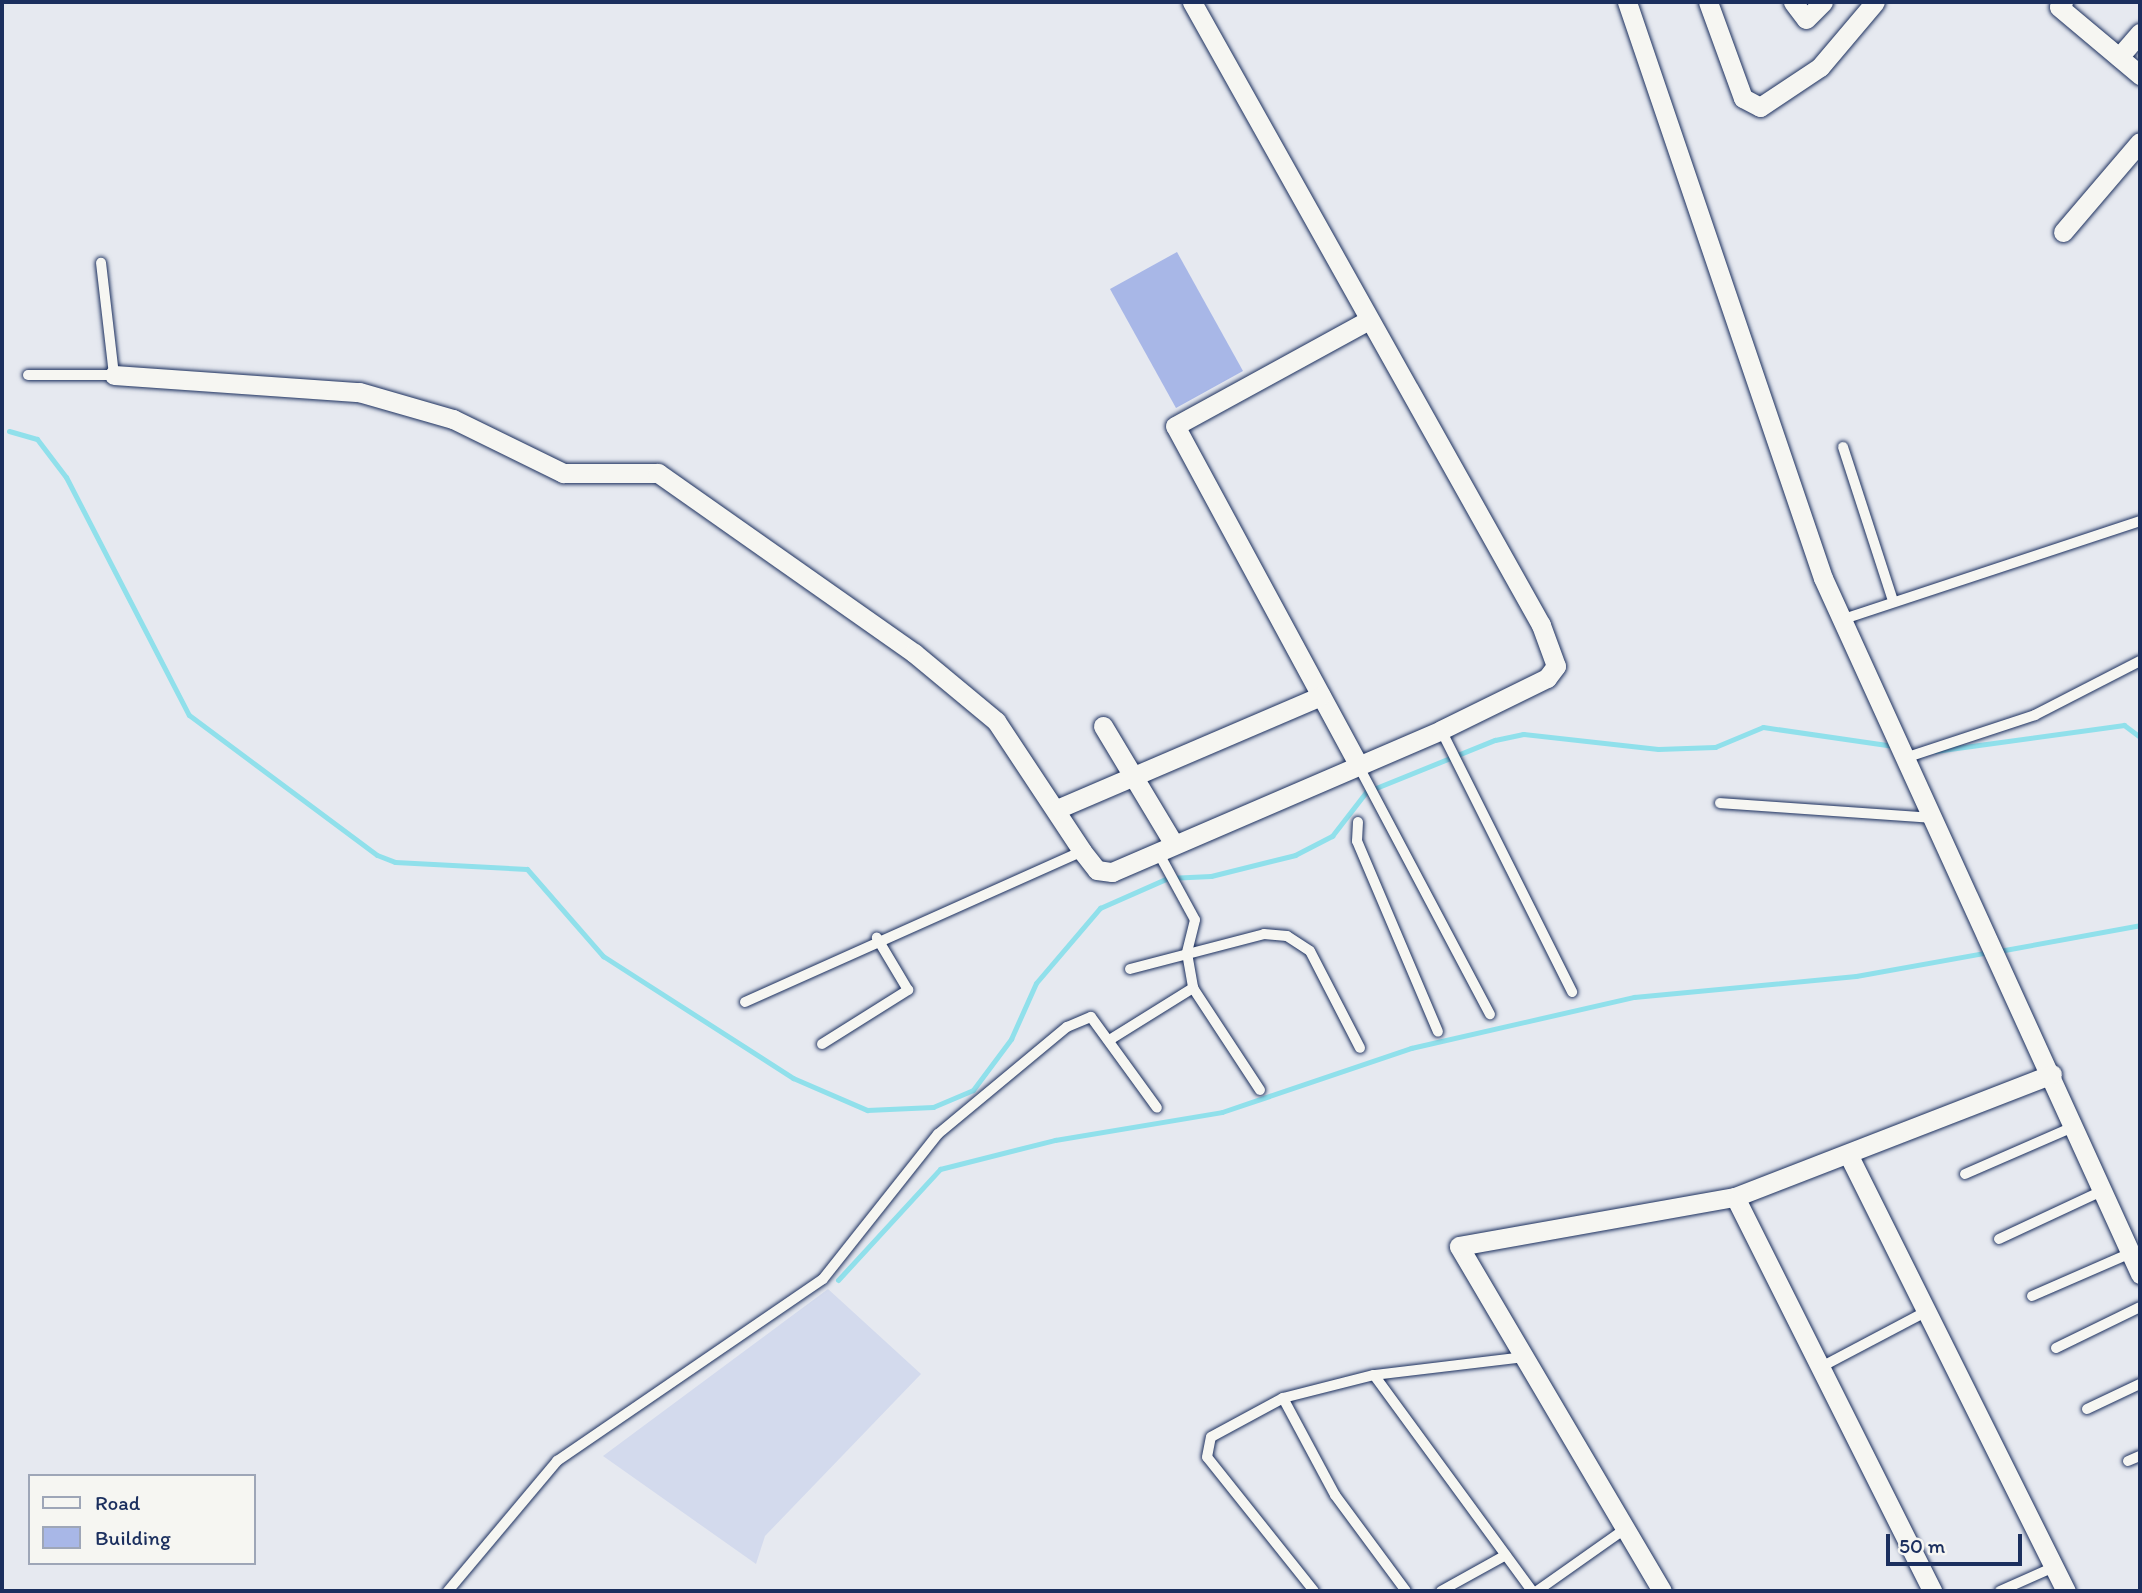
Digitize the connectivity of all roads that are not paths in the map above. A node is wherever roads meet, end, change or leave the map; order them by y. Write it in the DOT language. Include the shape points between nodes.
graph roads {
  1 [pos="1192,2"];
  2 [pos="1628,2"];
  3 [pos="1708,2"];
  4 [pos="1793,2"];
  5 [pos="1824,2"];
  6 [pos="1875,2"];
  7 [pos="2058,3"];
  8 [pos="2140,33"];
  9 [pos="2119,57"];
  10 [pos="2140,75"];
  11 [pos="2140,142"];
  12 [pos="2063,232"];
  13 [pos="101,263"];
  14 [pos="1367,321"];
  15 [pos="27,375"];
  16 [pos="114,375"];
  17 [pos="1843,447"];
  18 [pos="2140,521"];
  19 [pos="1893,601"];
  20 [pos="1840,621"];
  21 [pos="2140,661"];
  22 [pos="1321,696"];
  23 [pos="1103,726"];
  24 [pos="1441,730"];
  25 [pos="1905,758"];
  26 [pos="1357,764"];
  27 [pos="1133,777"];
  28 [pos="1720,803"];
  29 [pos="1057,809"];
  30 [pos="1933,818"];
  31 [pos="1358,822"];
  32 [pos="1166,848"];
  33 [pos="1082,851"];
  34 [pos="877,938"];
  35 [pos="1187,953"];
  36 [pos="1130,969"];
  37 [pos="1193,988"];
  38 [pos="1572,992"];
  39 [pos="745,1002"];
  40 [pos="1489,1014"];
  41 [pos="1438,1032"];
  42 [pos="1111,1039"];
  43 [pos="822,1044"];
  44 [pos="1360,1048"];
  45 [pos="2052,1074"];
  46 [pos="1260,1090"];
  47 [pos="1157,1108"];
  48 [pos="2073,1127"];
  49 [pos="1849,1156"];
  50 [pos="1965,1174"];
  51 [pos="2102,1191"];
  52 [pos="1735,1197"];
  53 [pos="1999,1239"];
  54 [pos="2131,1253"];
  55 [pos="2140,1274"];
  56 [pos="2032,1296"];
  57 [pos="2140,1307"];
  58 [pos="1929,1310"];
  59 [pos="2056,1348"];
  60 [pos="1524,1357"];
  61 [pos="1821,1367"];
  62 [pos="1374,1375"];
  63 [pos="2140,1384"];
  64 [pos="1283,1398"];
  65 [pos="2087,1409"];
  66 [pos="2140,1456"];
  67 [pos="2128,1461"];
  68 [pos="1625,1529"];
  69 [pos="1506,1555"];
  70 [pos="2054,1567"];
  71 [pos="1659,1590"];
  72 [pos="448,1591"];
  73 [pos="1314,1591"];
  74 [pos="1406,1591"];
  75 [pos="1441,1591"];
  76 [pos="1534,1591"];
  77 [pos="1932,1591"];
  78 [pos="2000,1591"];
  79 [pos="2066,1591"];
  1 -- 14 [label="street"];
  2 -- 20 [label="street"];
  3 -- 6 [label="street" via="1743,98 1759,107 1820,68"];
  4 -- 5 [label="street" via="1806,19"];
  7 -- 9 [label="street"];
  8 -- 9 [label="street"];
  9 -- 10 [label="street"];
  11 -- 12 [label="street"];
  13 -- 16 [label="lane"];
  14 -- 22 [label="street" via="1175,426"];
  14 -- 24 [label="street" via="1556,657 1548,678"];
  15 -- 16 [label="lane"];
  16 -- 29 [label="street" via="359,392 453,419 551,470 658,473 914,653 996,721"];
  17 -- 19 [label="lane"];
  18 -- 19 [label="lane"];
  19 -- 20 [label="lane"];
  20 -- 25 [label="street"];
  21 -- 25 [label="lane" via="2035,715"];
  22 -- 26 [label="street"];
  22 -- 27 [label="street"];
  23 -- 27 [label="street"];
  24 -- 26 [label="street"];
  24 -- 38 [label="lane"];
  25 -- 30 [label="street"];
  26 -- 32 [label="street"];
  26 -- 40 [label="lane"];
  27 -- 29 [label="street"];
  27 -- 32 [label="street"];
  28 -- 30 [label="lane"];
  29 -- 33 [label="street"];
  30 -- 45 [label="street"];
  31 -- 41 [label="lane" via="1357,841"];
  32 -- 33 [label="street" via="1104,872"];
  32 -- 35 [label="lane" via="1195,920"];
  33 -- 34 [label="lane"];
  34 -- 39 [label="lane"];
  34 -- 43 [label="lane" via="908,990"];
  35 -- 36 [label="lane"];
  35 -- 37 [label="lane"];
  35 -- 44 [label="lane" via="1264,934 1298,940"];
  37 -- 42 [label="lane"];
  37 -- 46 [label="lane"];
  42 -- 47 [label="lane"];
  42 -- 72 [label="lane" via="1091,1017 1079,1020 955,1118 823,1279 557,1461"];
  45 -- 48 [label="street"];
  45 -- 49 [label="street"];
  48 -- 50 [label="lane"];
  48 -- 51 [label="street"];
  49 -- 52 [label="street"];
  49 -- 58 [label="street"];
  51 -- 53 [label="lane"];
  51 -- 54 [label="street"];
  52 -- 60 [label="street" via="1459,1246"];
  52 -- 61 [label="street"];
  54 -- 55 [label="street"];
  54 -- 56 [label="lane"];
  57 -- 59 [label="lane"];
  58 -- 61 [label="lane"];
  58 -- 70 [label="street"];
  60 -- 62 [label="lane"];
  60 -- 68 [label="street"];
  61 -- 77 [label="street"];
  62 -- 64 [label="lane"];
  62 -- 69 [label="lane"];
  63 -- 65 [label="lane"];
  64 -- 73 [label="lane" via="1211,1437 1205,1449"];
  64 -- 74 [label="lane" via="1335,1495"];
  66 -- 67 [label="lane"];
  68 -- 71 [label="street"];
  68 -- 76 [label="lane"];
  69 -- 75 [label="lane"];
  69 -- 76 [label="lane"];
  70 -- 78 [label="lane"];
  70 -- 79 [label="street"];
}
